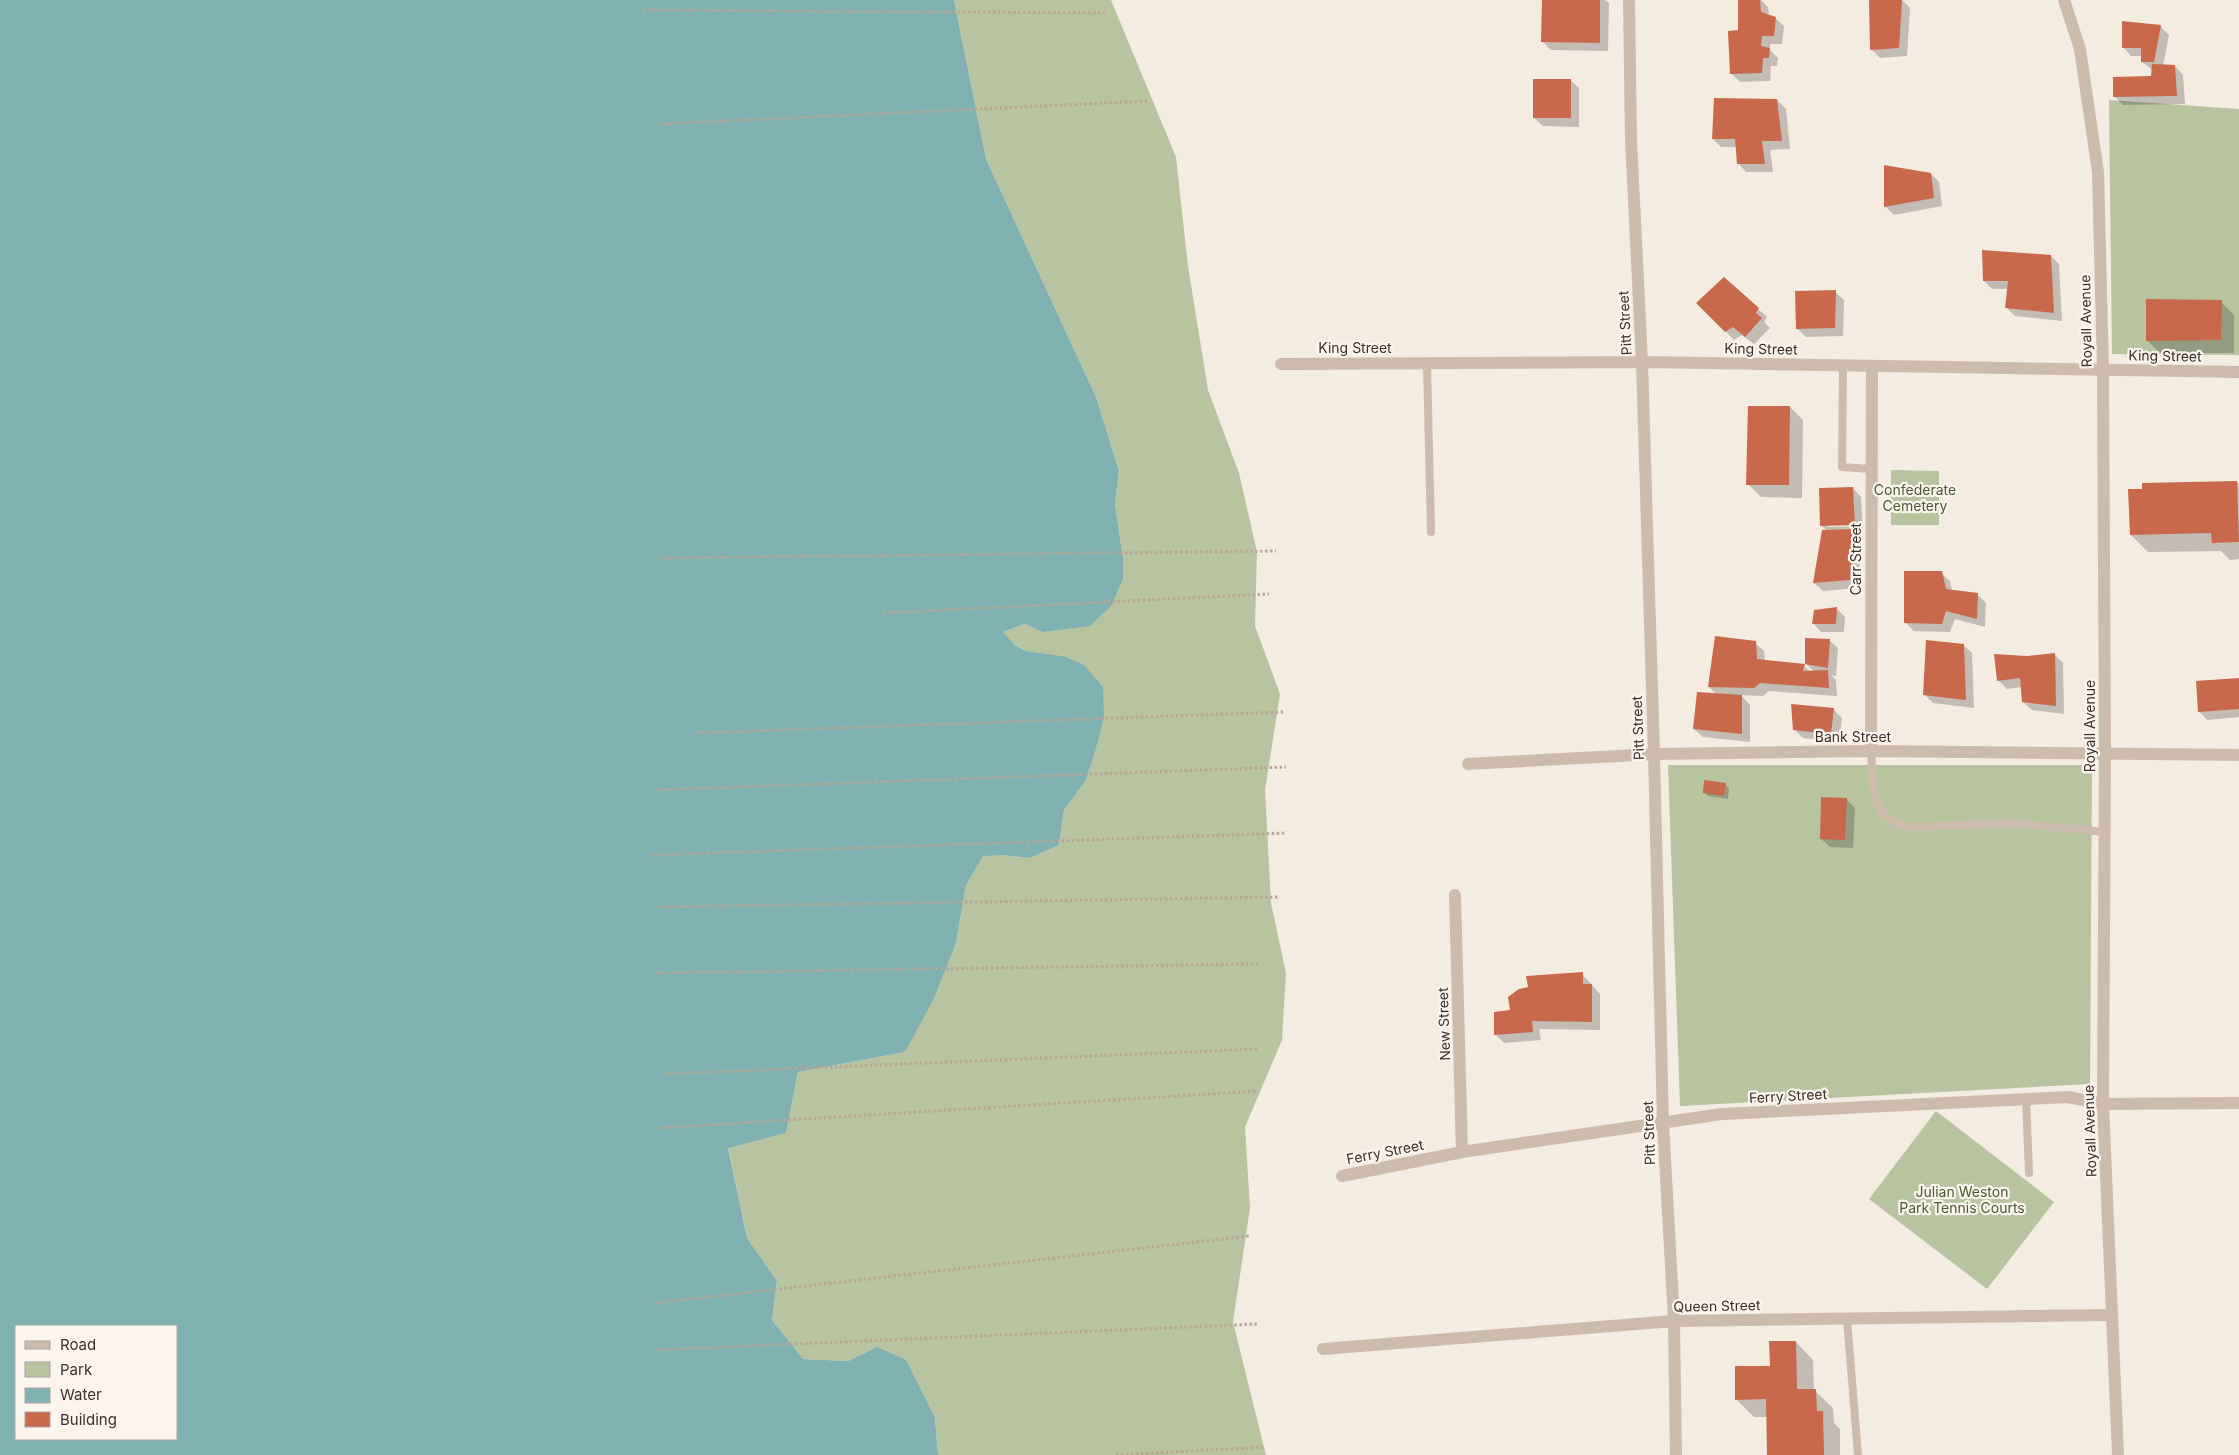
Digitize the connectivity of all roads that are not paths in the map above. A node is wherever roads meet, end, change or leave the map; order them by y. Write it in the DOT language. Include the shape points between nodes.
graph roads {
  1 [pos="1629,0"];
  2 [pos="2064,0"];
  3 [pos="1642,362"];
  4 [pos="1426,363"];
  5 [pos="1282,364"];
  6 [pos="1842,366"];
  7 [pos="1872,367"];
  8 [pos="2103,370"];
  9 [pos="2239,372"];
  10 [pos="1872,469"];
  11 [pos="1431,532"];
  12 [pos="1871,751"];
  13 [pos="1654,754"];
  14 [pos="2105,754"];
  15 [pos="2239,755"];
  16 [pos="1468,764"];
  17 [pos="2105,832"];
  18 [pos="1455,895"];
  19 [pos="2026,1098"];
  20 [pos="2239,1103"];
  21 [pos="2103,1104"];
  22 [pos="1663,1123"];
  23 [pos="1462,1152"];
  24 [pos="2028,1173"];
  25 [pos="1342,1176"];
  26 [pos="2112,1315"];
  27 [pos="1847,1319"];
  28 [pos="1674,1321"];
  29 [pos="1322,1349"];
  30 [pos="1676,1455"];
  31 [pos="1858,1455"];
  32 [pos="2118,1455"];
  1 -- 3 [label="street, Pitt Street" via="1631,140"];
  2 -- 8 [label="street, Royall Avenue" via="2080,49 2098,172"];
  3 -- 4 [label="street, King Street"];
  3 -- 6 [label="street, King Street"];
  3 -- 13 [label="street, Pitt Street"];
  4 -- 5 [label="street, King Street"];
  4 -- 11 [label="lane"];
  6 -- 7 [label="street, King Street"];
  6 -- 10 [label="lane" via="1842,467"];
  7 -- 8 [label="street, King Street"];
  7 -- 10 [label="street, Carr Street"];
  8 -- 9 [label="street, King Street"];
  8 -- 14 [label="street, Royall Avenue"];
  10 -- 12 [label="street, Carr Street"];
  12 -- 13 [label="street, Bank Street"];
  12 -- 14 [label="street, Bank Street"];
  12 -- 17 [label="lane" via="1875,799 1887,819 1899,825 2012,823"];
  13 -- 16 [label="street, Bank Street"];
  13 -- 22 [label="street, Pitt Street"];
  14 -- 15 [label="street, Bank Street"];
  14 -- 17 [label="street, Royall Avenue"];
  17 -- 21 [label="street, Royall Avenue"];
  18 -- 23 [label="street, New Street"];
  19 -- 21 [label="street, Ferry Street" via="2068,1097"];
  19 -- 22 [label="street, Ferry Street" via="1722,1114"];
  19 -- 24 [label="lane"];
  20 -- 21 [label="street, Ferry Street"];
  21 -- 26 [label="street, Royall Avenue"];
  22 -- 23 [label="street, Ferry Street"];
  22 -- 28 [label="street, Pitt Street"];
  23 -- 25 [label="street, Ferry Street"];
  26 -- 27 [label="street, Queen Street"];
  26 -- 32 [label="street, Royall Avenue"];
  27 -- 28 [label="street, Queen Street"];
  27 -- 31 [label="lane"];
  28 -- 29 [label="street, Queen Street"];
  28 -- 30 [label="street, Pitt Street"];
}
